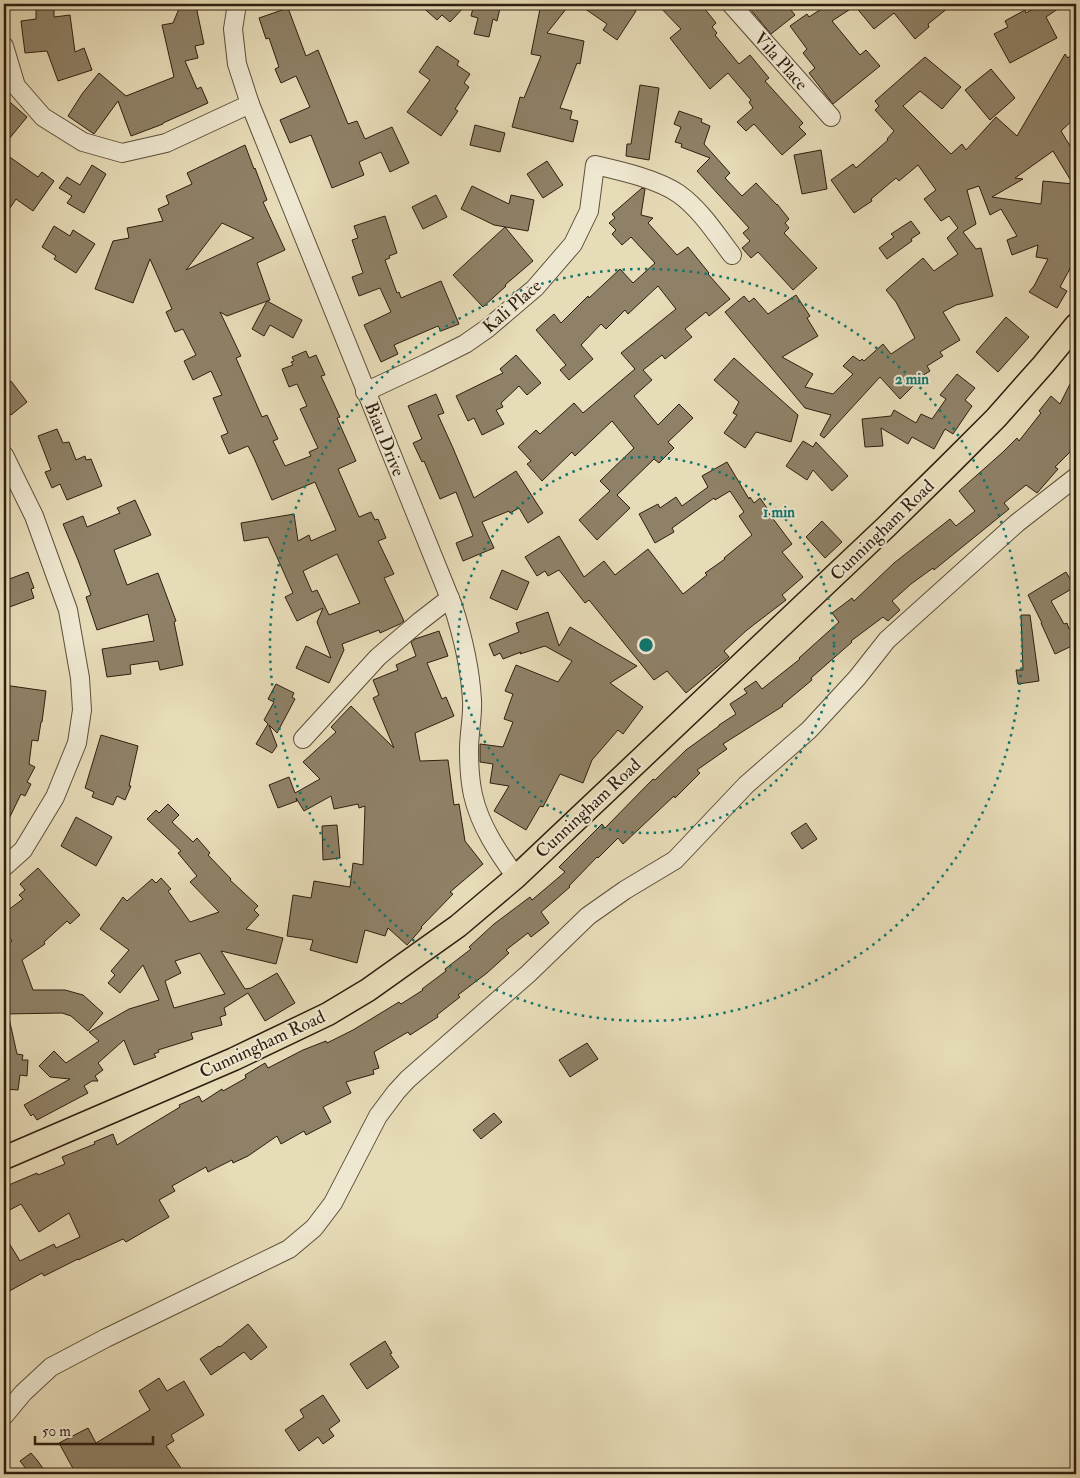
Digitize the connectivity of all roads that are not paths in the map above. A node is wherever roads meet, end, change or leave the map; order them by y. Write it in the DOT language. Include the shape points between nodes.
graph roads {
  1 [pos="237,4"];
  2 [pos="731,4"];
  3 [pos="4,51"];
  4 [pos="250,104"];
  5 [pos="831,118"];
  6 [pos="732,255"];
  7 [pos="1076,325"];
  8 [pos="366,392"];
  9 [pos="4,455"];
  10 [pos="1076,477"];
  11 [pos="450,598"];
  12 [pos="303,740"];
  13 [pos="4,867"];
  14 [pos="516,877"];
  15 [pos="5,1155"];
  16 [pos="4,1416"];
  1 -- 4 [label="street, Biau Drive" via="233,29 237,64"];
  2 -- 5 [label="street, Vila Place"];
  3 -- 4 [label="street" via="16,86 43,117 83,142 122,153 166,143"];
  4 -- 8 [label="street, Biau Drive"];
  6 -- 8 [label="street, Kali Place" via="705,219 678,194 652,181 595,165 589,211 573,244 535,288 465,344"];
  7 -- 14 [label="main road, Cunningham Road" via="1007,405 946,468"];
  8 -- 11 [label="street, Biau Drive"];
  9 -- 13 [label="street" via="34,516 68,610 82,710 77,743 55,797 23,850"];
  10 -- 16 [label="street" via="1017,523 887,640 809,730 746,785 675,860 588,916 528,974 408,1079 378,1116 333,1203 302,1239 275,1257 51,1367"];
  11 -- 12 [label="street" via="378,657"];
  11 -- 14 [label="street, Biau Drive" via="469,671 472,701 469,750 473,795 486,830"];
  14 -- 15 [label="main road, Cunningham Road" via="458,926 368,990 328,1014 234,1058"];
}
